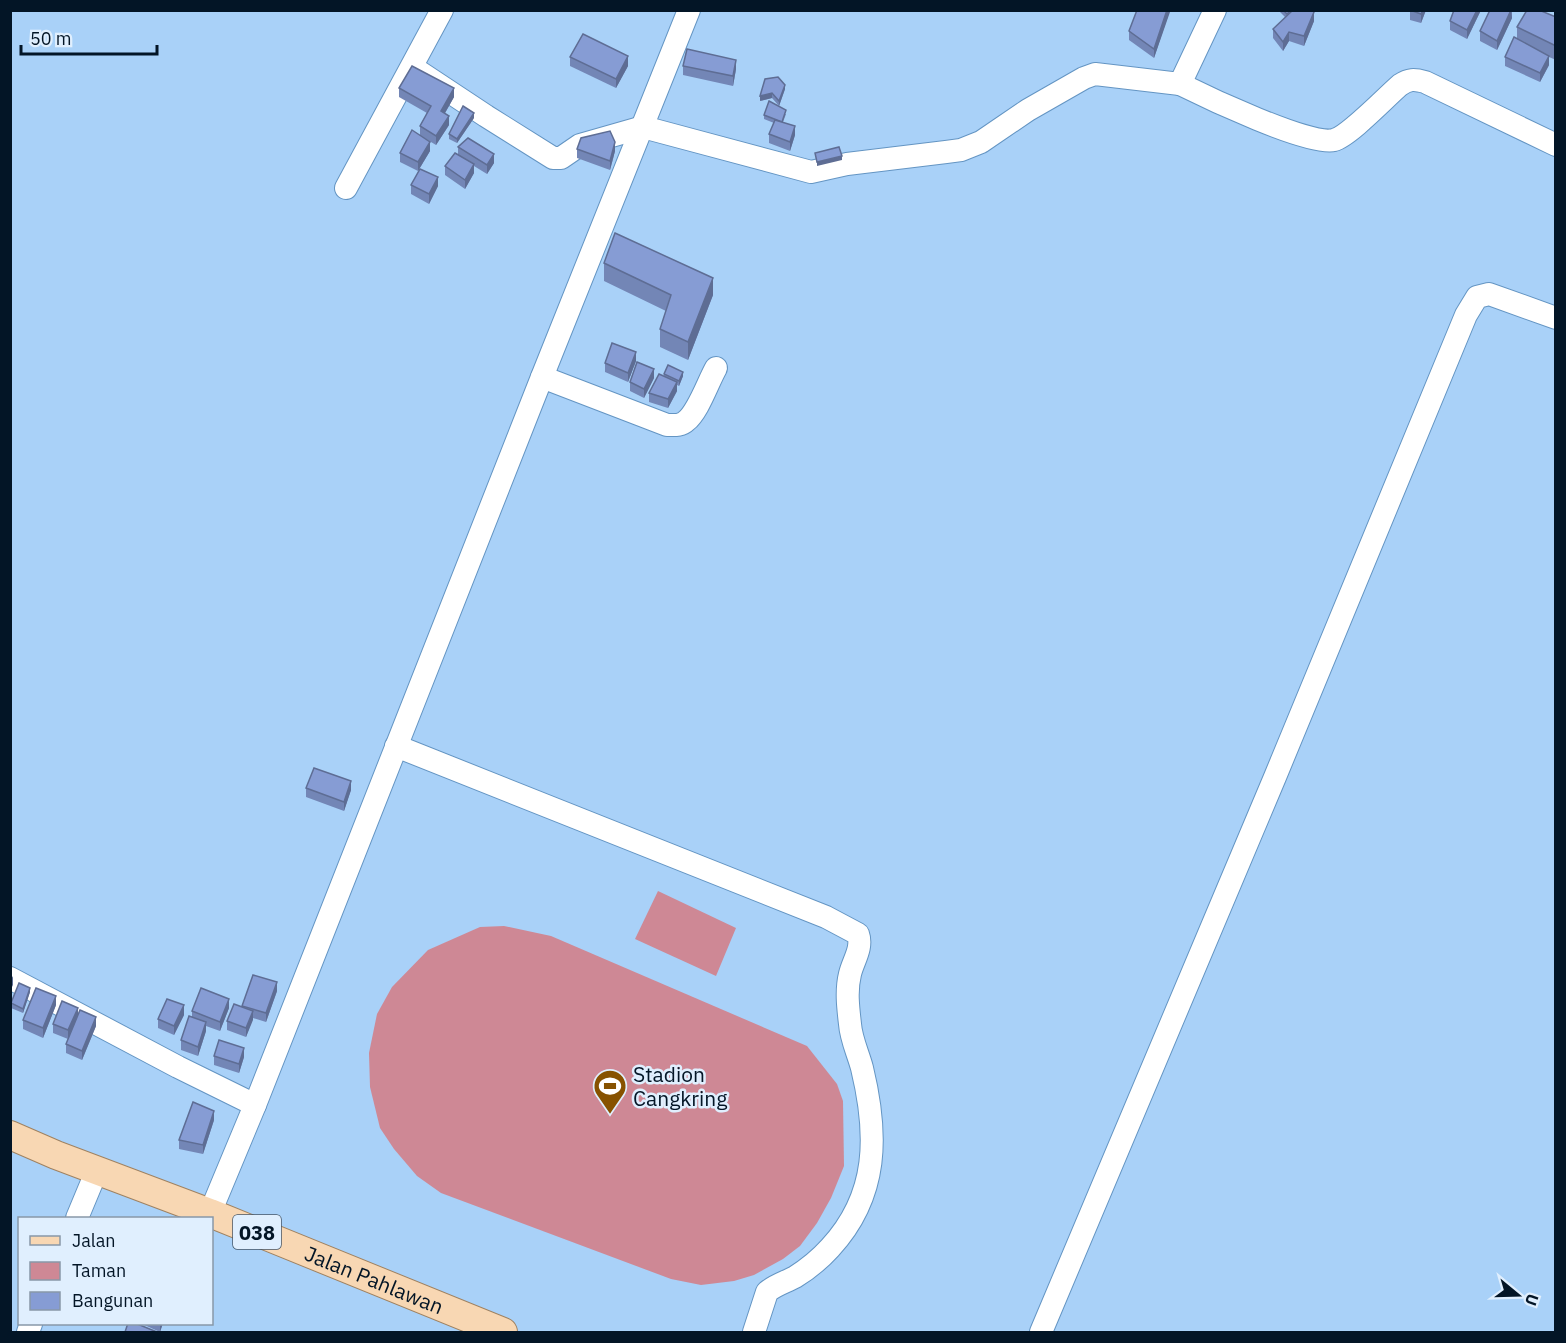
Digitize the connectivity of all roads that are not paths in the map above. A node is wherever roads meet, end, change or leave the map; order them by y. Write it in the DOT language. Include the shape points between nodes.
graph roads {
  1 [pos="442,10"];
  2 [pos="689,10"];
  3 [pos="1215,10"];
  4 [pos="412,67"];
  5 [pos="1180,84"];
  6 [pos="643,127"];
  7 [pos="1556,145"];
  8 [pos="346,188"];
  9 [pos="1556,318"];
  10 [pos="716,368"];
  11 [pos="542,377"];
  12 [pos="396,746"];
  13 [pos="10,978"];
  14 [pos="255,1105"];
  15 [pos="10,1135"];
  16 [pos="97,1170"];
  17 [pos="210,1213"];
  18 [pos="76,1217"];
  19 [pos="503,1332"];
  20 [pos="754,1332"];
  21 [pos="1041,1332"];
  1 -- 4 [label="street"];
  2 -- 6 [label="street"];
  3 -- 5 [label="street"];
  4 -- 6 [label="street" via="553,158"];
  4 -- 8 [label="street"];
  5 -- 6 [label="street" via="1095,74 961,150 812,172"];
  5 -- 7 [label="street" via="1274,126 1329,141 1343,136 1400,85 1416,79"];
  6 -- 11 [label="street"];
  9 -- 21 [label="street" via="1489,294 1477,297 1466,315"];
  10 -- 11 [label="street" via="691,416 678,425 667,425"];
  11 -- 12 [label="street"];
  12 -- 14 [label="street"];
  12 -- 20 [label="street" via="815,912 858,934 860,940 847,995 874,1140 868,1179 852,1220 832,1247 809,1268 767,1292"];
  13 -- 14 [label="street"];
  14 -- 17 [label="street"];
  15 -- 16 [label="main road, Jalan Pahlawan / 038"];
  16 -- 17 [label="main road, Jalan Pahlawan / 038"];
  16 -- 18 [label="street"];
  17 -- 19 [label="main road, Jalan Pahlawan / 038"];
}
